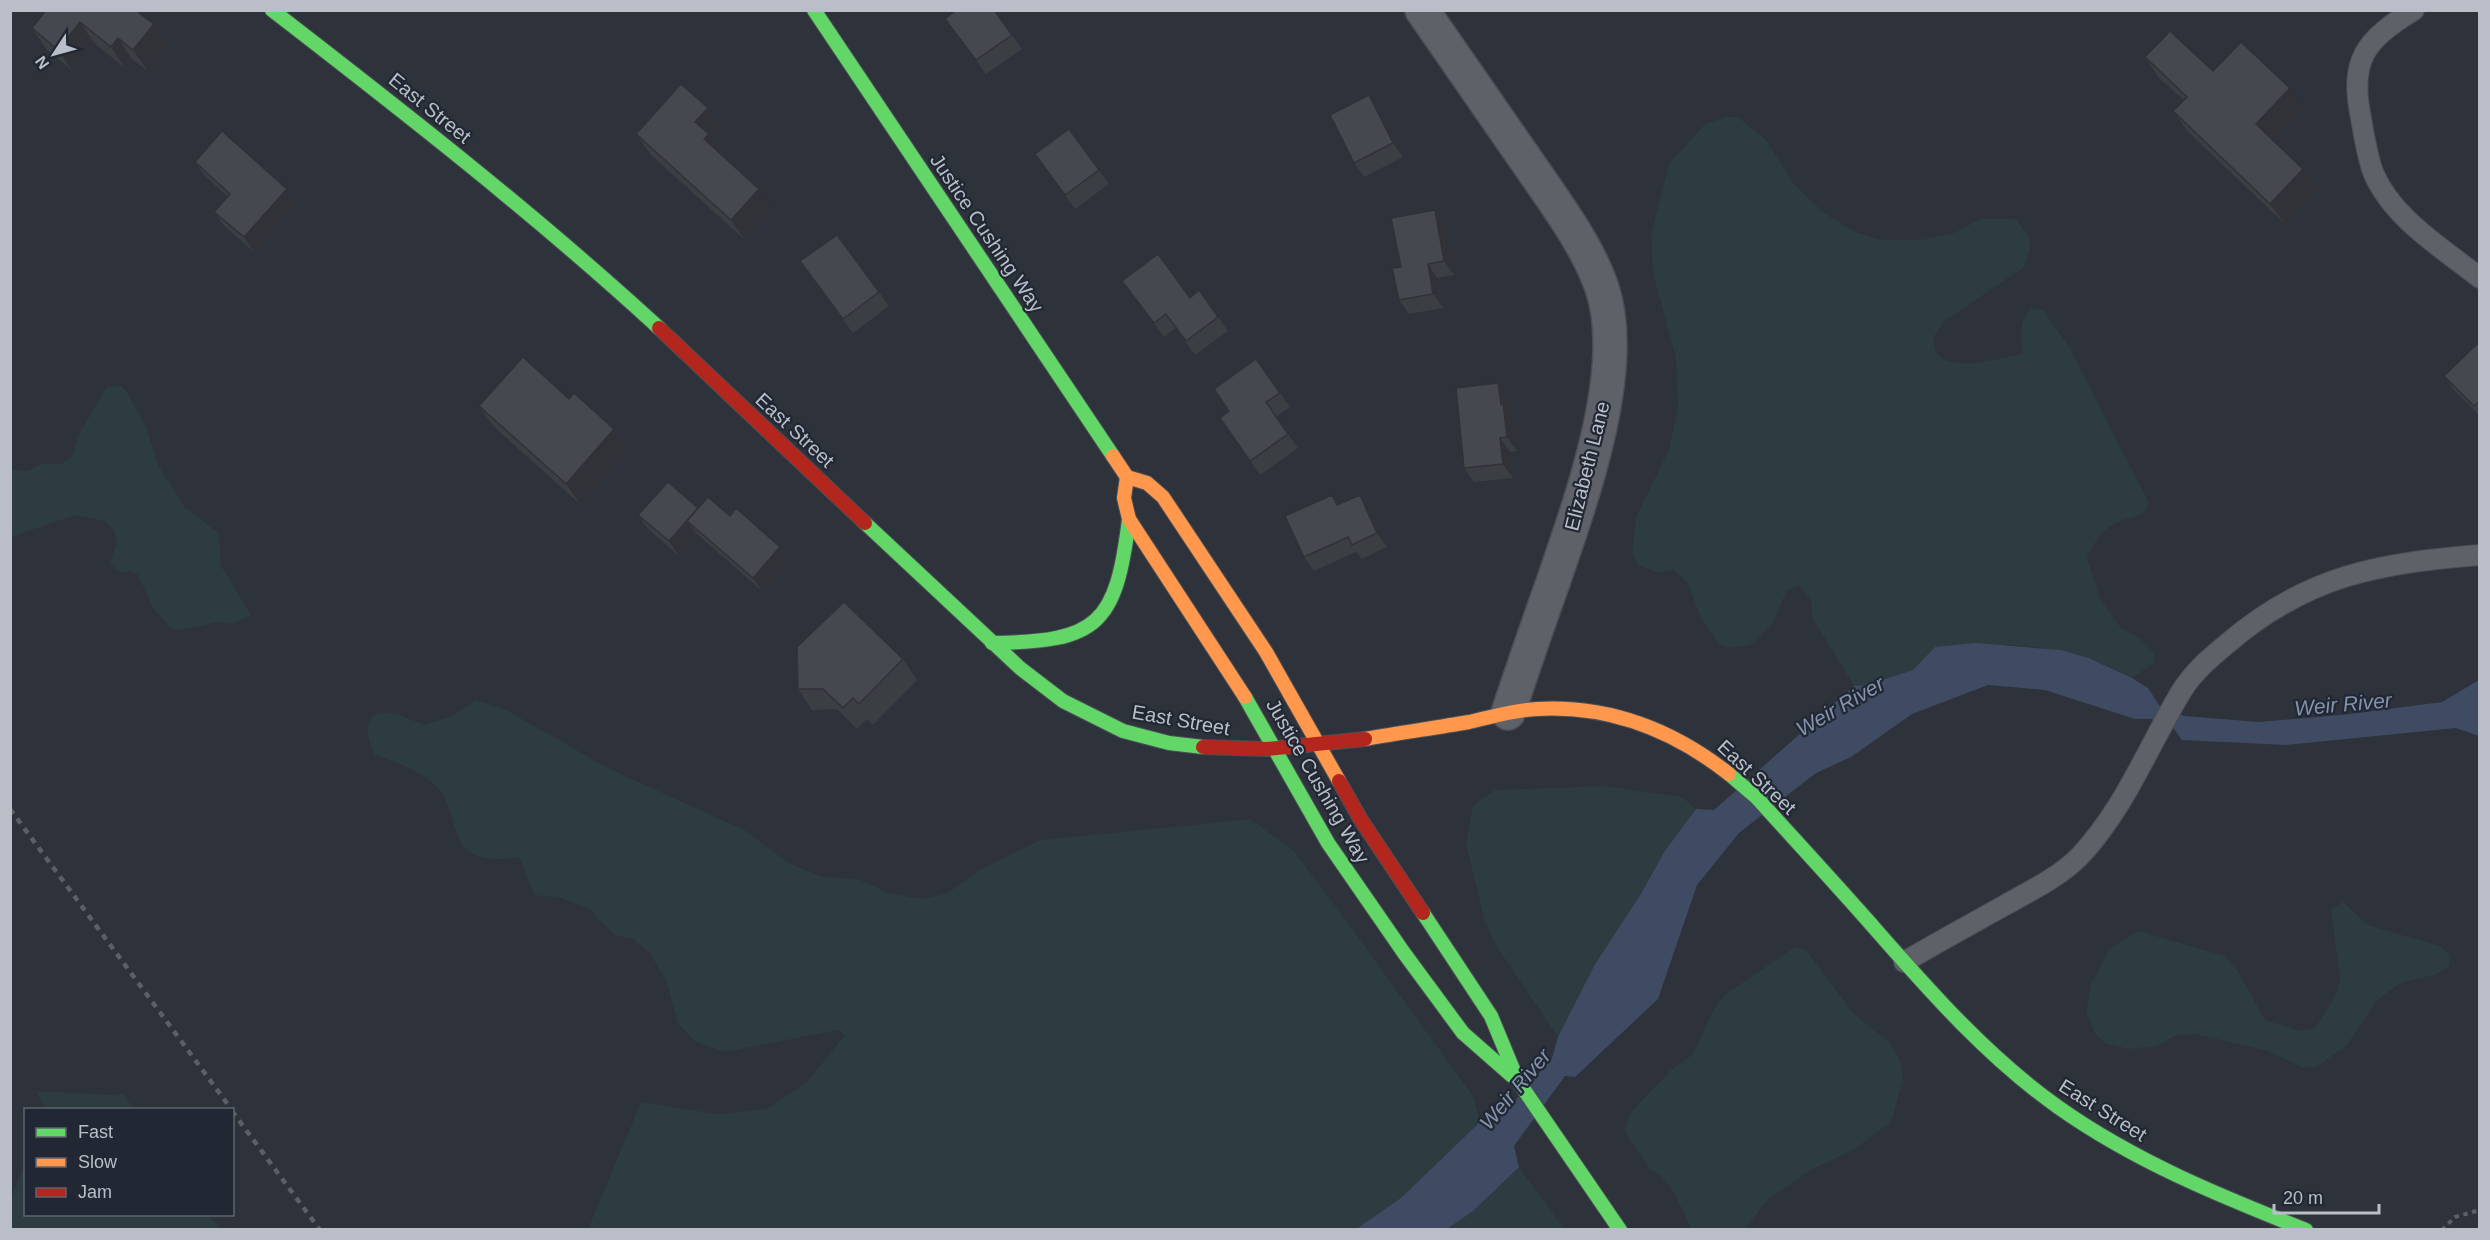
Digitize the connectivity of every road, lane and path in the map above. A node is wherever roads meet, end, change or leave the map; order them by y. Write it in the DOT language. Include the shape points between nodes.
graph roads {
  1 [pos="272,10"];
  2 [pos="814,10"];
  3 [pos="1422,10"];
  4 [pos="2414,10"];
  5 [pos="2480,278"];
  6 [pos="1127,477"];
  7 [pos="1129,519"];
  8 [pos="2480,555"];
  9 [pos="992,643"];
  10 [pos="1508,713"];
  11 [pos="1318,744"];
  12 [pos="1274,748"];
  13 [pos="1904,962"];
  14 [pos="1518,1081"];
  15 [pos="2480,1210"];
  16 [pos="1620,1230"];
  17 [pos="2306,1230"];
  18 [pos="2442,1230"];
  1 -- 9 [label="main road, East Street" via="499,189 596,272"];
  2 -- 6 [label="main road, Justice Cushing Way"];
  3 -- 10 [label="street, Elizabeth Lane" via="1576,237 1602,289 1610,325 1597,440 1578,511"];
  4 -- 5 [label="lane" via="2373,42 2358,68 2356,94 2370,162 2380,185 2407,218"];
  6 -- 7 [label="main road, Justice Cushing Way" via="1124,498"];
  6 -- 11 [label="main road, Justice Cushing Way" via="1147,483 1163,497 1266,652"];
  7 -- 9 [label="main road" via="1119,584 1103,615 1083,630 1055,641"];
  7 -- 12 [label="main road, Justice Cushing Way" via="1234,677"];
  8 -- 13 [label="lane" via="2413,560 2362,571 2320,585 2272,609 2217,652 2186,685 2106,824 2077,858 2040,886"];
  9 -- 12 [label="main road, East Street" via="1061,701 1122,731 1209,749"];
  10 -- 11 [label="main road, East Street"];
  10 -- 13 [label="main road, East Street" via="1538,709 1627,718 1695,747 1750,791"];
  11 -- 12 [label="main road, East Street"];
  11 -- 14 [label="main road, Justice Cushing Way" via="1362,820 1491,1016"];
  12 -- 14 [label="main road, Justice Cushing Way" via="1328,843 1404,953 1463,1033"];
  13 -- 17 [label="main road, East Street" via="1998,1059 2058,1107 2115,1144 2172,1173"];
  14 -- 16 [label="main road, Justice Cushing Way"];
  15 -- 18 [label="path" via="2455,1217"];
}
